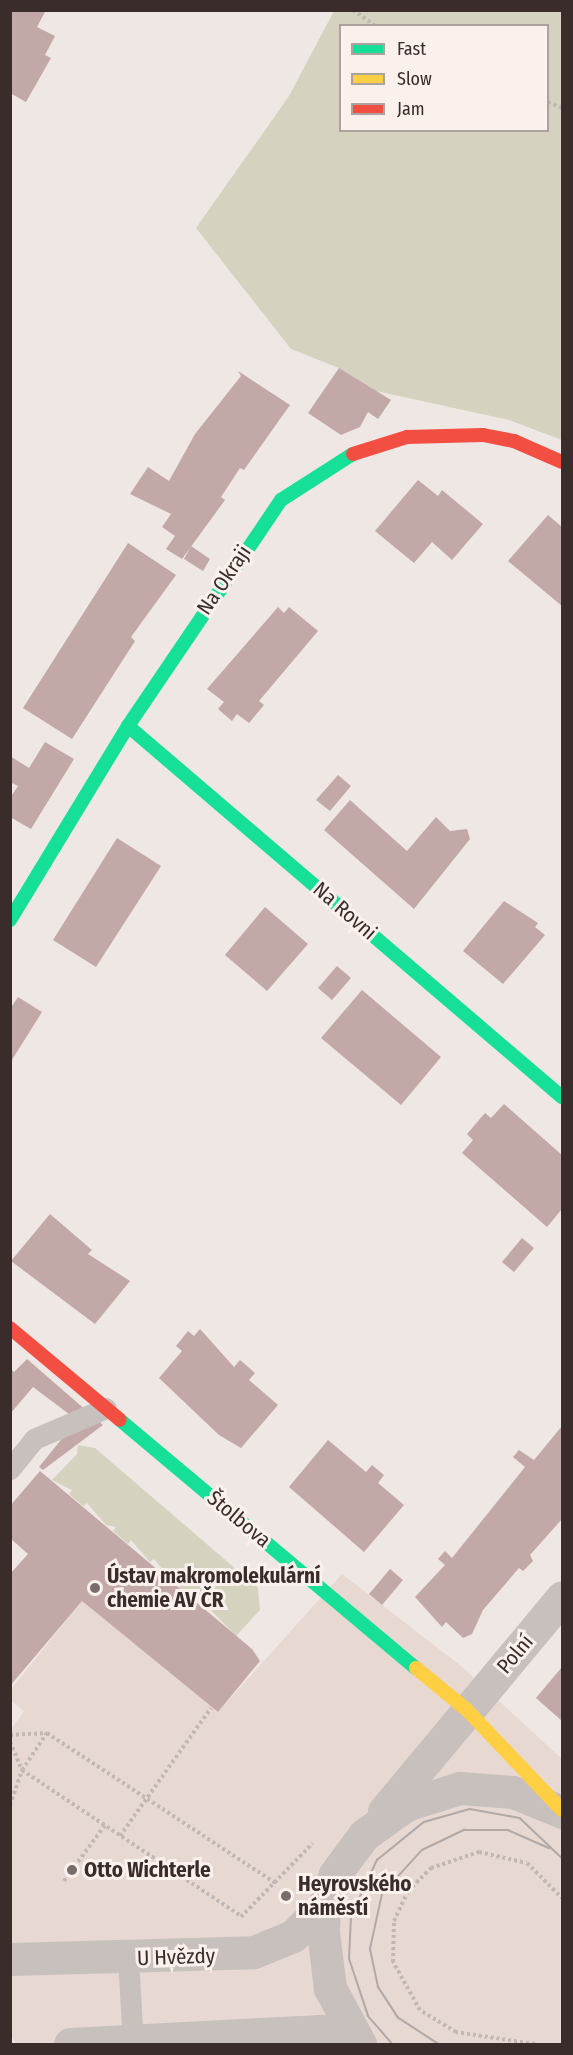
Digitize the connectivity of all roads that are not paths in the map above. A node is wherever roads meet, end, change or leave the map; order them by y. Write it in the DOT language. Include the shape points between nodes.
graph roads {
  1 [pos="562,462"];
  2 [pos="128,726"];
  3 [pos="10,920"];
  4 [pos="562,1097"];
  5 [pos="10,1328"];
  6 [pos="106,1408"];
  7 [pos="10,1469"];
  8 [pos="562,1597"];
  9 [pos="467,1710"];
  10 [pos="562,1811"];
  11 [pos="364,1835"];
  12 [pos="324,1905"];
  13 [pos="10,1959"];
  14 [pos="128,1959"];
  15 [pos="133,2042"];
  16 [pos="70,2044"];
  17 [pos="360,2044"];
  1 -- 2 [label="street, Na Okraji" via="514,441 444,433 374,444 311,477 281,500 243,551"];
  2 -- 3 [label="street, Na Okraji"];
  2 -- 4 [label="street, Na Rovni"];
  5 -- 6 [label="street, Štolbova"];
  6 -- 7 [label="lane" via="34,1439"];
  6 -- 9 [label="street, Štolbova"];
  8 -- 9 [label="street, Polní"];
  9 -- 10 [label="street, Štolbova"];
  9 -- 11 [label="street, Polní"];
  10 -- 11 [label="street" via="513,1792 460,1788 414,1801"];
  11 -- 12 [label="street" via="335,1874"];
  12 -- 14 [label="street, U Hvězdy" via="293,1936 254,1952"];
  12 -- 17 [label="street" via="326,1972"];
  13 -- 14 [label="street, U Hvězdy"];
  14 -- 15 [label="lane"];
  15 -- 16 [label="street"];
  15 -- 17 [label="street" via="321,2031"];
}
